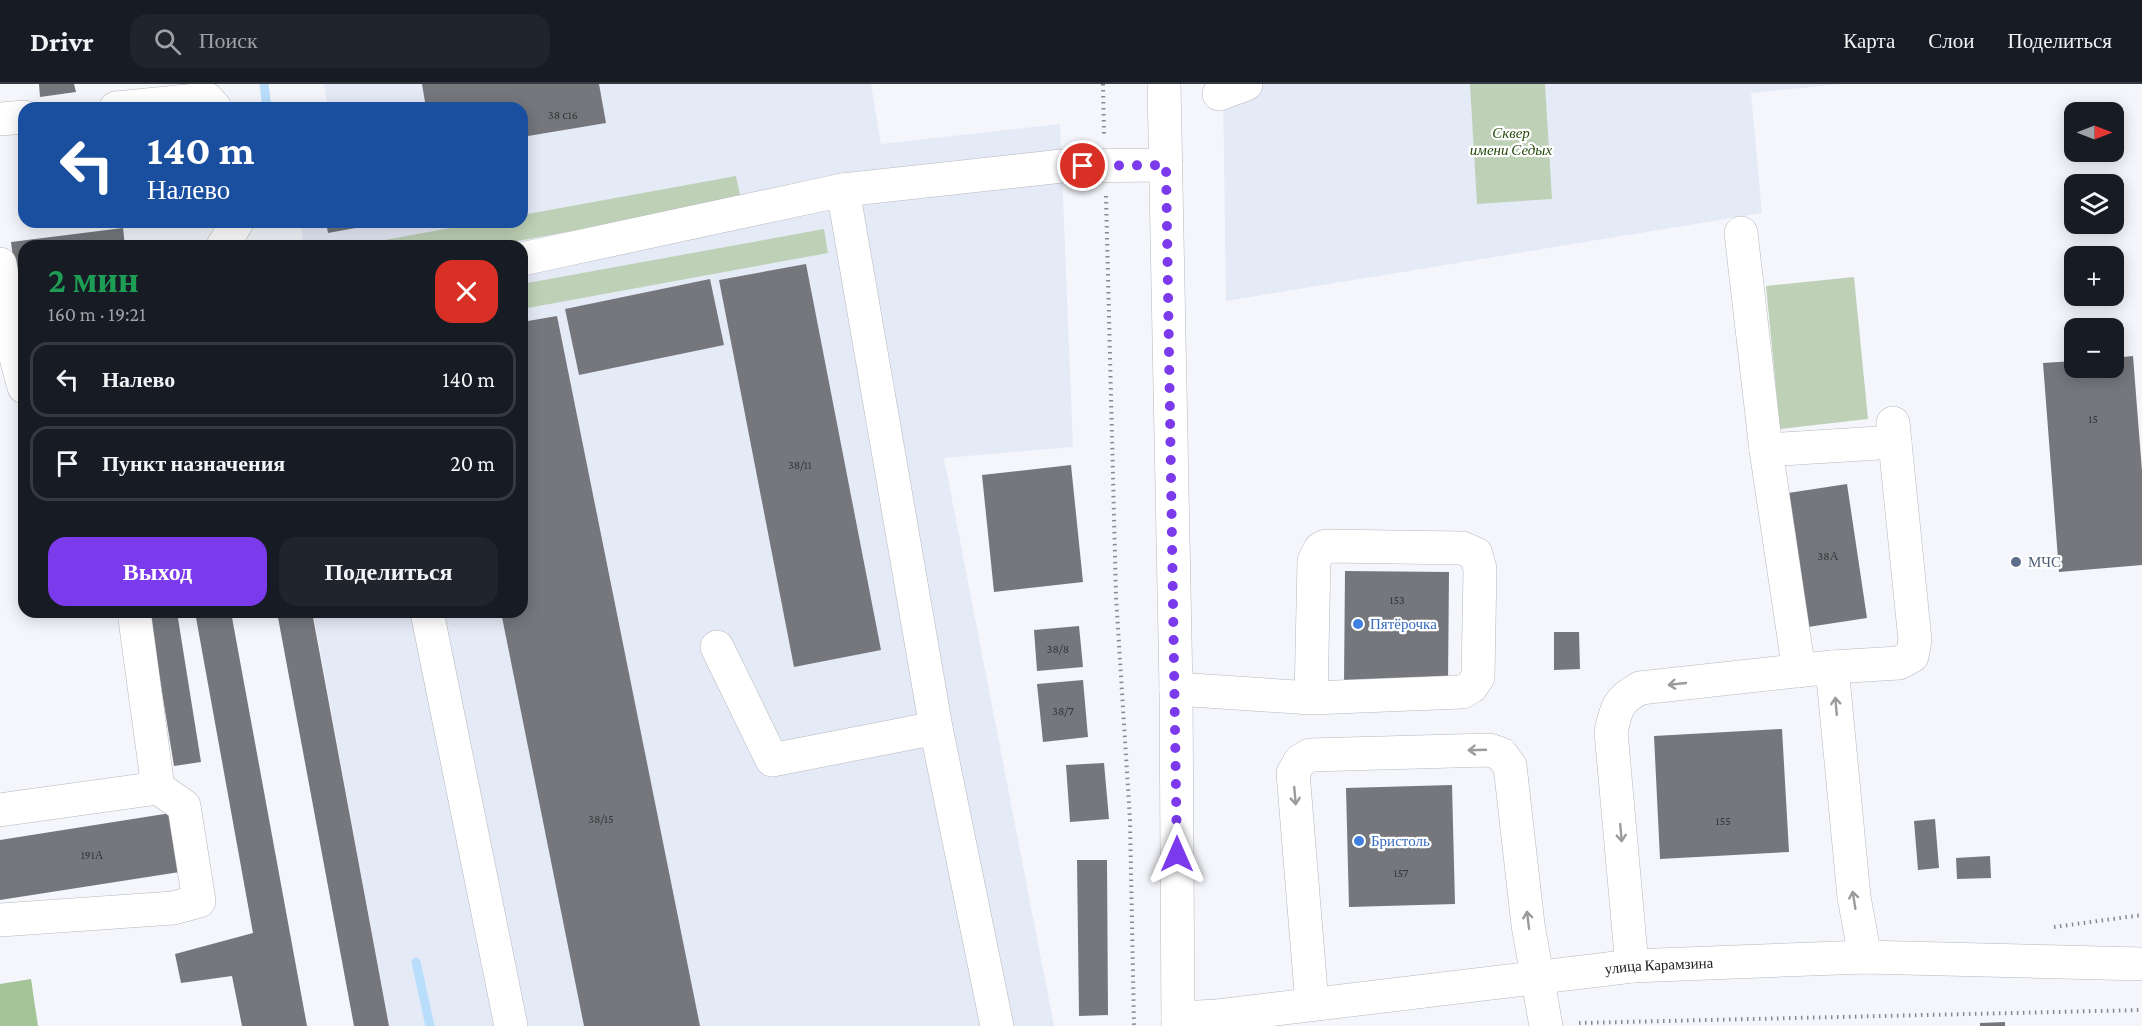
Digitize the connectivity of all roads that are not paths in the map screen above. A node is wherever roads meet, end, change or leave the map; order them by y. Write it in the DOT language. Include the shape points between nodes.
graph roads {
  1 [pos="1164,84"];
  2 [pos="177,102"];
  3 [pos="210,102"];
  4 [pos="18,118"];
  5 [pos="0,119"];
  6 [pos="1166,165"];
  7 [pos="843,190"];
  8 [pos="1741,233"];
  9 [pos="528,258"];
  10 [pos="0,264"];
  11 [pos="18,365"];
  12 [pos="1766,450"];
  13 [pos="135,618"];
  14 [pos="428,618"];
  15 [pos="717,646"];
  16 [pos="1832,667"];
  17 [pos="1799,671"];
  18 [pos="1176,690"];
  19 [pos="1311,698"];
  20 [pos="936,728"];
  21 [pos="159,788"];
  22 [pos="0,810"];
  23 [pos="0,920"];
  24 [pos="1865,957"];
  25 [pos="2142,964"];
  26 [pos="1632,966"];
  27 [pos="1537,978"];
  28 [pos="1312,1004"];
  29 [pos="1178,1022"];
  30 [pos="511,1026"];
  31 [pos="997,1026"];
  32 [pos="1546,1026"];
  1 -- 6 [label="street"];
  2 -- 3 [label="street"];
  4 -- 5 [label="street"];
  6 -- 7 [label="street" via="1062,166"];
  6 -- 18 [label="street"];
  7 -- 9 [label="street"];
  7 -- 20 [label="street"];
  8 -- 12 [label="street"];
  10 -- 11 [label="street"];
  12 -- 16 [label="street" via="1894,433 1915,640 1912,656 1899,663"];
  12 -- 17 [label="street"];
  13 -- 21 [label="street"];
  14 -- 30 [label="street"];
  15 -- 20 [label="street" via="772,760"];
  16 -- 17 [label="street"];
  24 -- 16 [label="street, one-way" via="1854,897"];
  17 -- 26 [label="street, one-way" via="1640,688 1623,697 1611,732"];
  18 -- 19 [label="street"];
  18 -- 29 [label="street"];
  19 -- 19 [label="street" via="1452,694 1471,687 1478,677 1480,569 1476,554 1462,548 1320,549 1314,561"];
  20 -- 31 [label="street"];
  21 -- 22 [label="street"];
  21 -- 23 [label="street" via="184,806 199,901 173,908"];
  24 -- 25 [label="street, улица Карамзина"];
  24 -- 26 [label="street, улица Карамзина"];
  26 -- 27 [label="street, улица Карамзина"];
  27 -- 28 [label="street, улица Карамзина"];
  27 -- 28 [label="street, one-way" via="1510,766 1501,754 1489,750 1310,755 1300,761 1293,773"];
  27 -- 32 [label="street"];
  28 -- 29 [label="street, улица Карамзина"];
}
